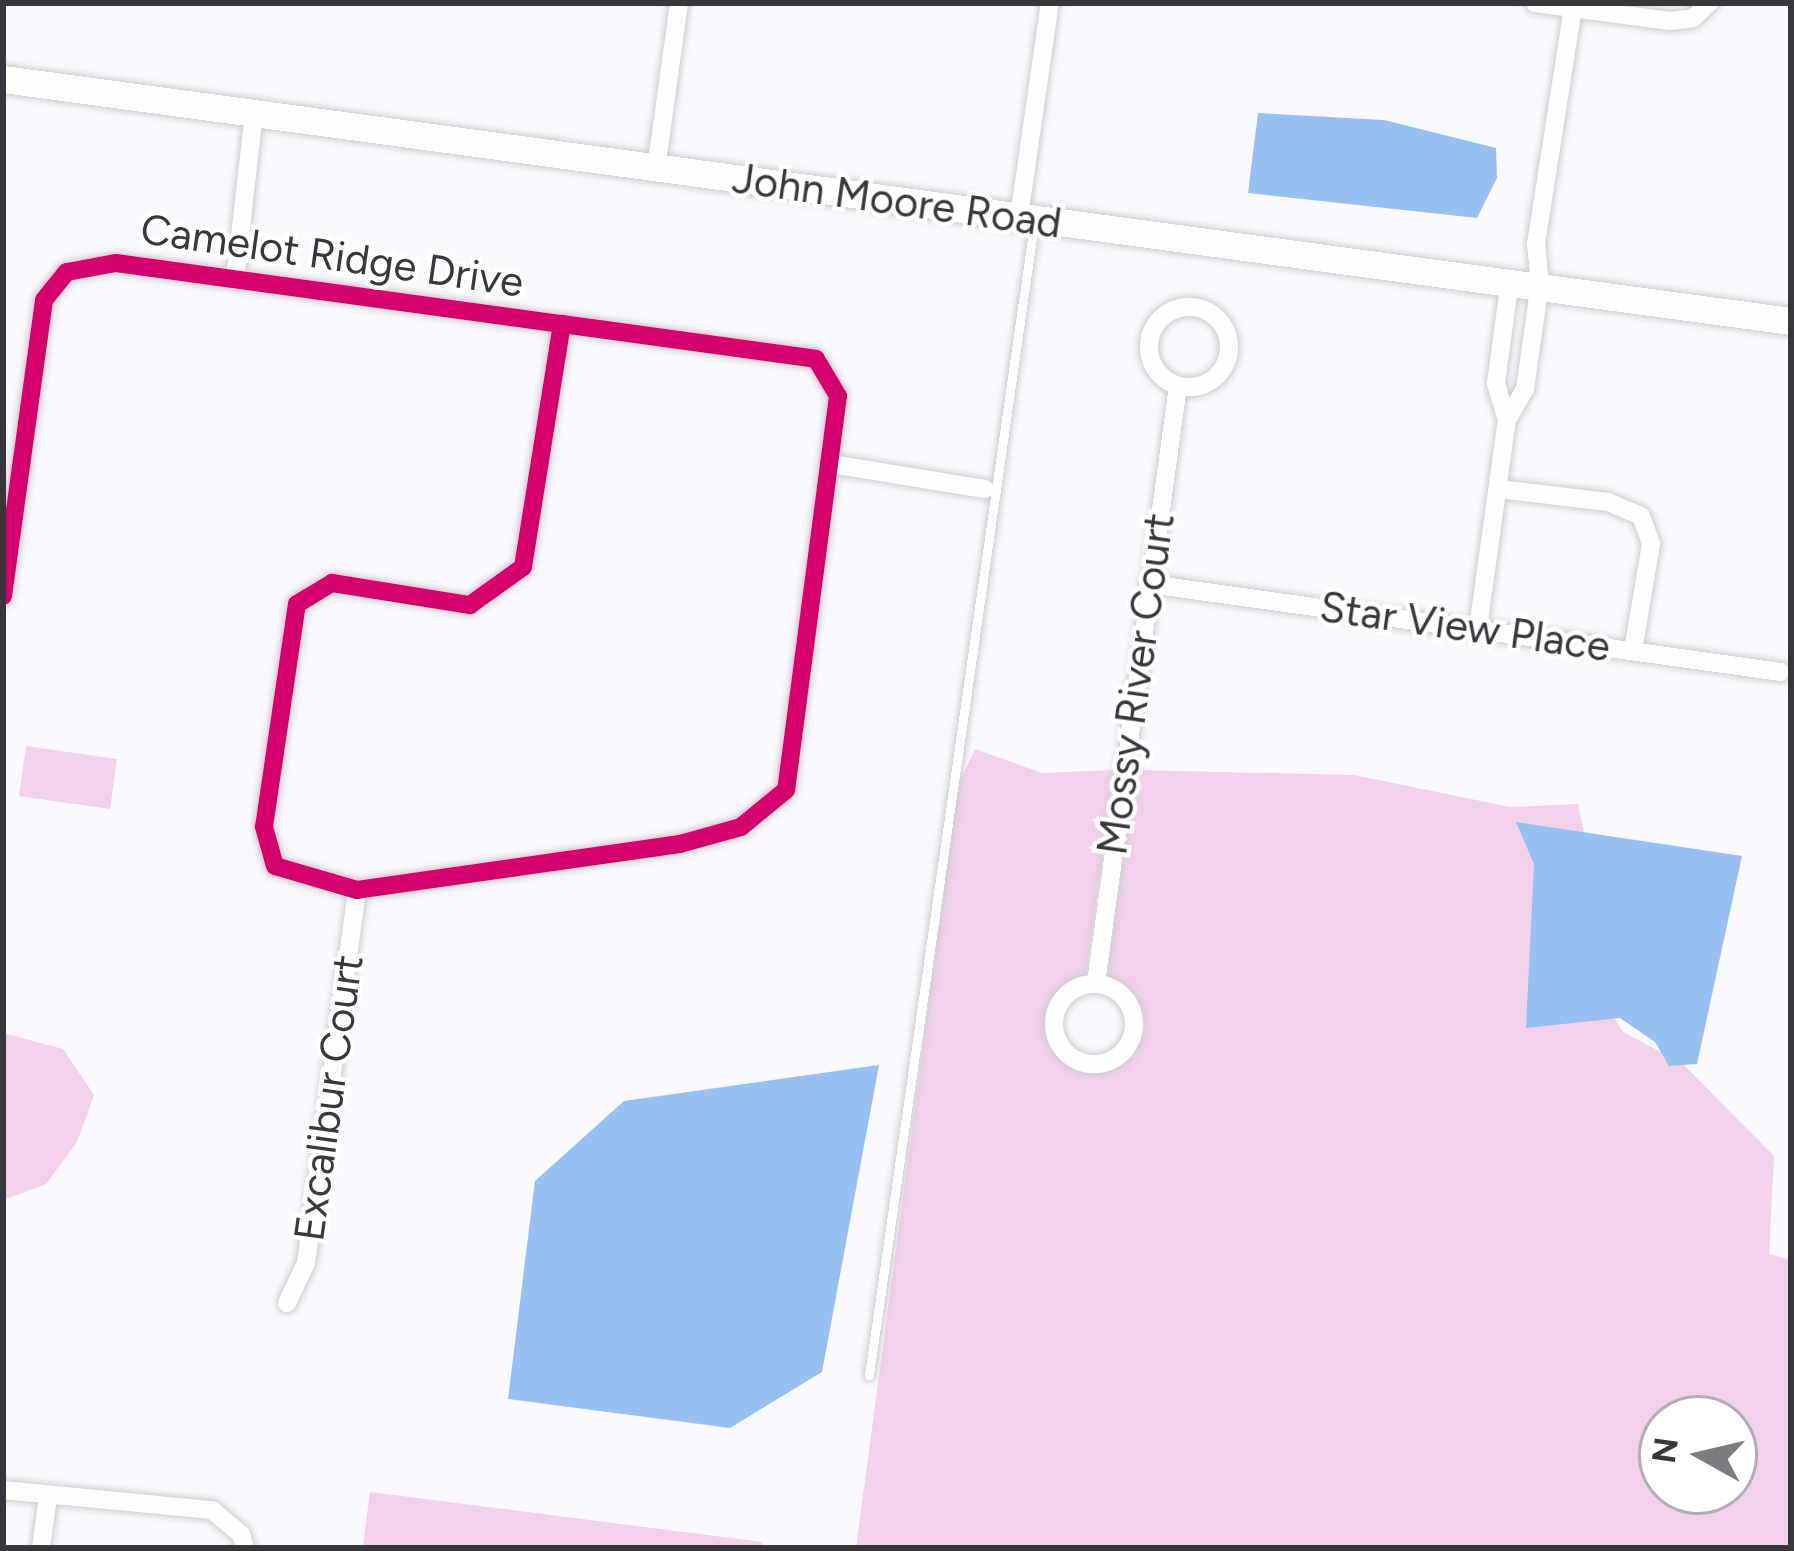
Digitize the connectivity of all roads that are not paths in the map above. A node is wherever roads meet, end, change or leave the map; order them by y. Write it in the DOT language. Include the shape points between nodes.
graph roads {
  1 [pos="679,3"];
  2 [pos="1050,3"];
  3 [pos="1535,3"];
  4 [pos="1709,3"];
  5 [pos="1573,9"];
  6 [pos="3,79"];
  7 [pos="254,113"];
  8 [pos="656,169"];
  9 [pos="1027,218"];
  10 [pos="236,280"];
  11 [pos="1510,280"];
  12 [pos="1540,284"];
  13 [pos="1791,321"];
  14 [pos="562,324"];
  15 [pos="1500,356"];
  16 [pos="1529,361"];
  17 [pos="1178,386"];
  18 [pos="1507,420"];
  19 [pos="832,464"];
  20 [pos="985,489"];
  21 [pos="1499,489"];
  22 [pos="1149,584"];
  23 [pos="3,596"];
  24 [pos="1478,628"];
  25 [pos="1633,650"];
  26 [pos="1781,672"];
  27 [pos="357,890"];
  28 [pos="1096,983"];
  29 [pos="287,1303"];
  30 [pos="869,1376"];
  31 [pos="3,1490"];
  32 [pos="48,1496"];
  33 [pos="40,1548"];
  34 [pos="245,1548"];
  1 -- 8 [label="street"];
  2 -- 9 [label="street"];
  3 -- 5 [label="street"];
  4 -- 5 [label="street" via="1693,18 1670,21"];
  5 -- 12 [label="street" via="1536,244"];
  6 -- 7 [label="street, John Moore Road"];
  7 -- 8 [label="street, John Moore Road"];
  7 -- 10 [label="street"];
  8 -- 9 [label="street, John Moore Road"];
  9 -- 11 [label="street, John Moore Road"];
  9 -- 30 [label="lane"];
  10 -- 14 [label="street, Camelot Ridge Drive"];
  10 -- 23 [label="street, Camelot Ridge Drive" via="116,263 68,272 44,301"];
  11 -- 12 [label="street, John Moore Road"];
  11 -- 15 [label="street"];
  12 -- 13 [label="street, John Moore Road"];
  12 -- 16 [label="street"];
  14 -- 19 [label="street, Camelot Ridge Drive" via="816,359 838,396"];
  14 -- 27 [label="street, Camelot Ridge Drive" via="523,567 470,605 332,583 297,604 264,827 275,866"];
  15 -- 16 [label="street"];
  15 -- 18 [label="street" via="1496,383"];
  16 -- 18 [label="street" via="1525,389"];
  17 -- 17 [label="street" via="1151,361 1151,335 1177,309 1203,310 1223,326 1224,366 1204,384"];
  17 -- 22 [label="street, Mossy River Court"];
  18 -- 21 [label="street"];
  19 -- 20 [label="street"];
  19 -- 27 [label="street, Camelot Ridge Drive" via="786,790 741,827 680,844"];
  21 -- 24 [label="street"];
  21 -- 25 [label="street" via="1608,502 1640,516 1651,544"];
  22 -- 24 [label="street, Star View Place"];
  22 -- 28 [label="street, Mossy River Court"];
  24 -- 25 [label="street, Star View Place"];
  25 -- 26 [label="street, Star View Place"];
  27 -- 29 [label="street, Excalibur Court" via="306,1263"];
  28 -- 28 [label="street" via="1069,992 1054,1029 1066,1054 1091,1065 1116,1059 1135,1026 1128,1001"];
  31 -- 32 [label="street"];
  32 -- 33 [label="street"];
  32 -- 34 [label="street" via="212,1510 241,1534"];
}
